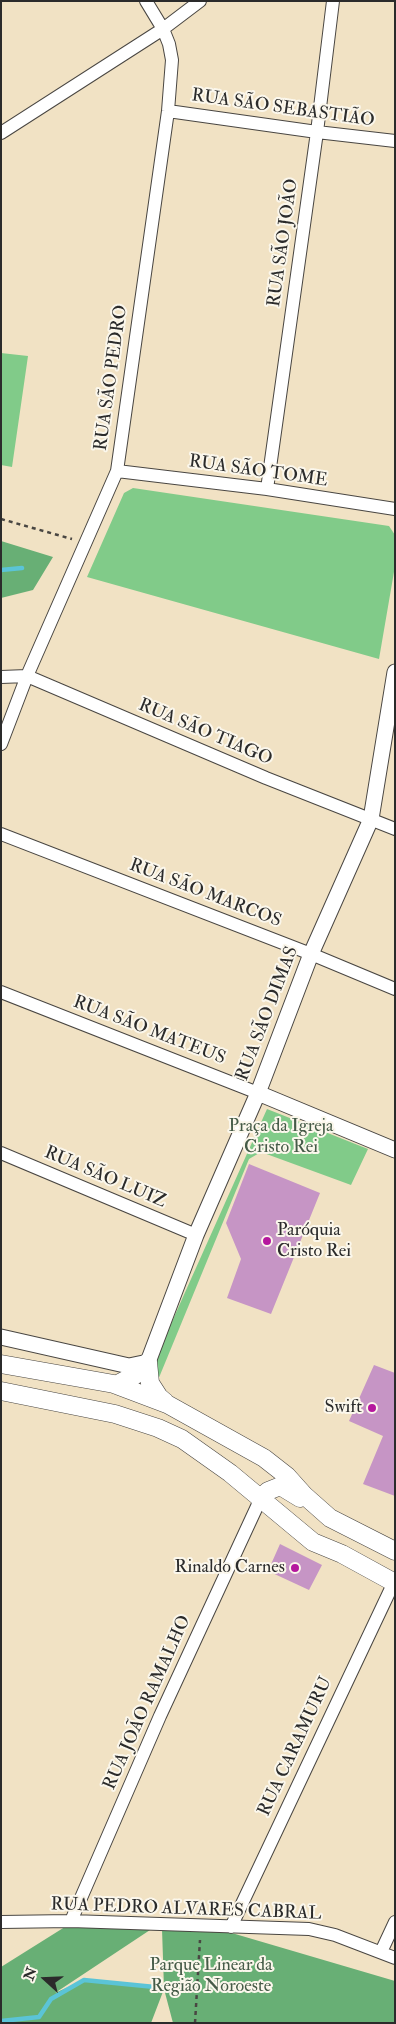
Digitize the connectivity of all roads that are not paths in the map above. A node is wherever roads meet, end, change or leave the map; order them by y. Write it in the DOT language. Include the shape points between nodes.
graph roads {
  1 [pos="146,1"];
  2 [pos="200,1"];
  3 [pos="332,1"];
  4 [pos="163,29"];
  5 [pos="168,111"];
  6 [pos="317,132"];
  7 [pos="1,133"];
  8 [pos="395,141"];
  9 [pos="117,471"];
  10 [pos="267,489"];
  11 [pos="395,509"];
  12 [pos="395,672"];
  13 [pos="27,676"];
  14 [pos="1,677"];
  15 [pos="1,744"];
  16 [pos="371,819"];
  17 [pos="395,829"];
  18 [pos="1,834"];
  19 [pos="311,954"];
  20 [pos="395,989"];
  21 [pos="1,992"];
  22 [pos="258,1093"];
  23 [pos="395,1150"];
  24 [pos="1,1154"];
  25 [pos="196,1235"];
  26 [pos="1,1337"];
  27 [pos="148,1362"];
  28 [pos="1,1364"];
  29 [pos="116,1385"];
  30 [pos="1,1391"];
  31 [pos="167,1404"];
  32 [pos="260,1500"];
  33 [pos="324,1514"];
  34 [pos="395,1551"];
  35 [pos="394,1578"];
  36 [pos="71,1921"];
  37 [pos="1,1922"];
  38 [pos="395,1922"];
  39 [pos="230,1927"];
  40 [pos="381,1952"];
  41 [pos="395,1958"];
  1 -- 4 [label="street, RUA SÃO PEDRO"];
  2 -- 4 [label="street"];
  3 -- 6 [label="street, RUA SÃO JOÃO"];
  4 -- 5 [label="street, RUA SÃO PEDRO" via="172,60"];
  4 -- 7 [label="street"];
  5 -- 6 [label="street, RUA SÃO SEBASTIÃO"];
  5 -- 9 [label="street, RUA SÃO PEDRO"];
  6 -- 8 [label="street, RUA SÃO SEBASTIÃO"];
  6 -- 10 [label="street, RUA SÃO JOÃO"];
  9 -- 10 [label="street, RUA SÃO TOME"];
  9 -- 13 [label="street, RUA SÃO PEDRO"];
  10 -- 11 [label="street, RUA SÃO TOME"];
  12 -- 16 [label="street, RUA SÃO DIMAS"];
  13 -- 14 [label="street, RUA SÃO TIAGO"];
  13 -- 15 [label="street, RUA SÃO PEDRO"];
  13 -- 16 [label="street, RUA SÃO TIAGO"];
  16 -- 17 [label="street, RUA SÃO TIAGO"];
  16 -- 19 [label="street, RUA SÃO DIMAS"];
  18 -- 19 [label="street, RUA SÃO MARCOS"];
  19 -- 20 [label="street, RUA SÃO MARCOS"];
  19 -- 22 [label="street, RUA SÃO DIMAS"];
  21 -- 22 [label="street, RUA SÃO MATEUS"];
  22 -- 23 [label="street, RUA SÃO MATEUS"];
  22 -- 25 [label="street, RUA SÃO DIMAS"];
  24 -- 25 [label="street, RUA SÃO LUIZ"];
  25 -- 27 [label="street, RUA SÃO DIMAS"];
  26 -- 27 [label="street" via="129,1366"];
  27 -- 29 [label="main road" via="137,1374"];
  27 -- 31 [label="main road" via="150,1383"];
  28 -- 29 [label="main road"];
  29 -- 31 [label="main road"];
  30 -- 32 [label="main road" via="115,1414 158,1428 209,1457"];
  31 -- 33 [label="main road" via="264,1458 287,1476"];
  32 -- 33 [label="main road" via="273,1487 282,1487"];
  32 -- 35 [label="main road" via="313,1542"];
  32 -- 36 [label="street, RUA JOÃO RAMALHO" via="160,1716"];
  33 -- 34 [label="main road"];
  35 -- 39 [label="street, RUA CARAMURU"];
  36 -- 37 [label="street, RUA PEDRO ALVARES CABRAL"];
  36 -- 39 [label="street, RUA PEDRO ALVARES CABRAL"];
  38 -- 40 [label="street"];
  39 -- 40 [label="street, RUA PEDRO ALVARES CABRAL" via="309,1929"];
  40 -- 41 [label="street, RUA PEDRO ALVARES CABRAL"];
}
